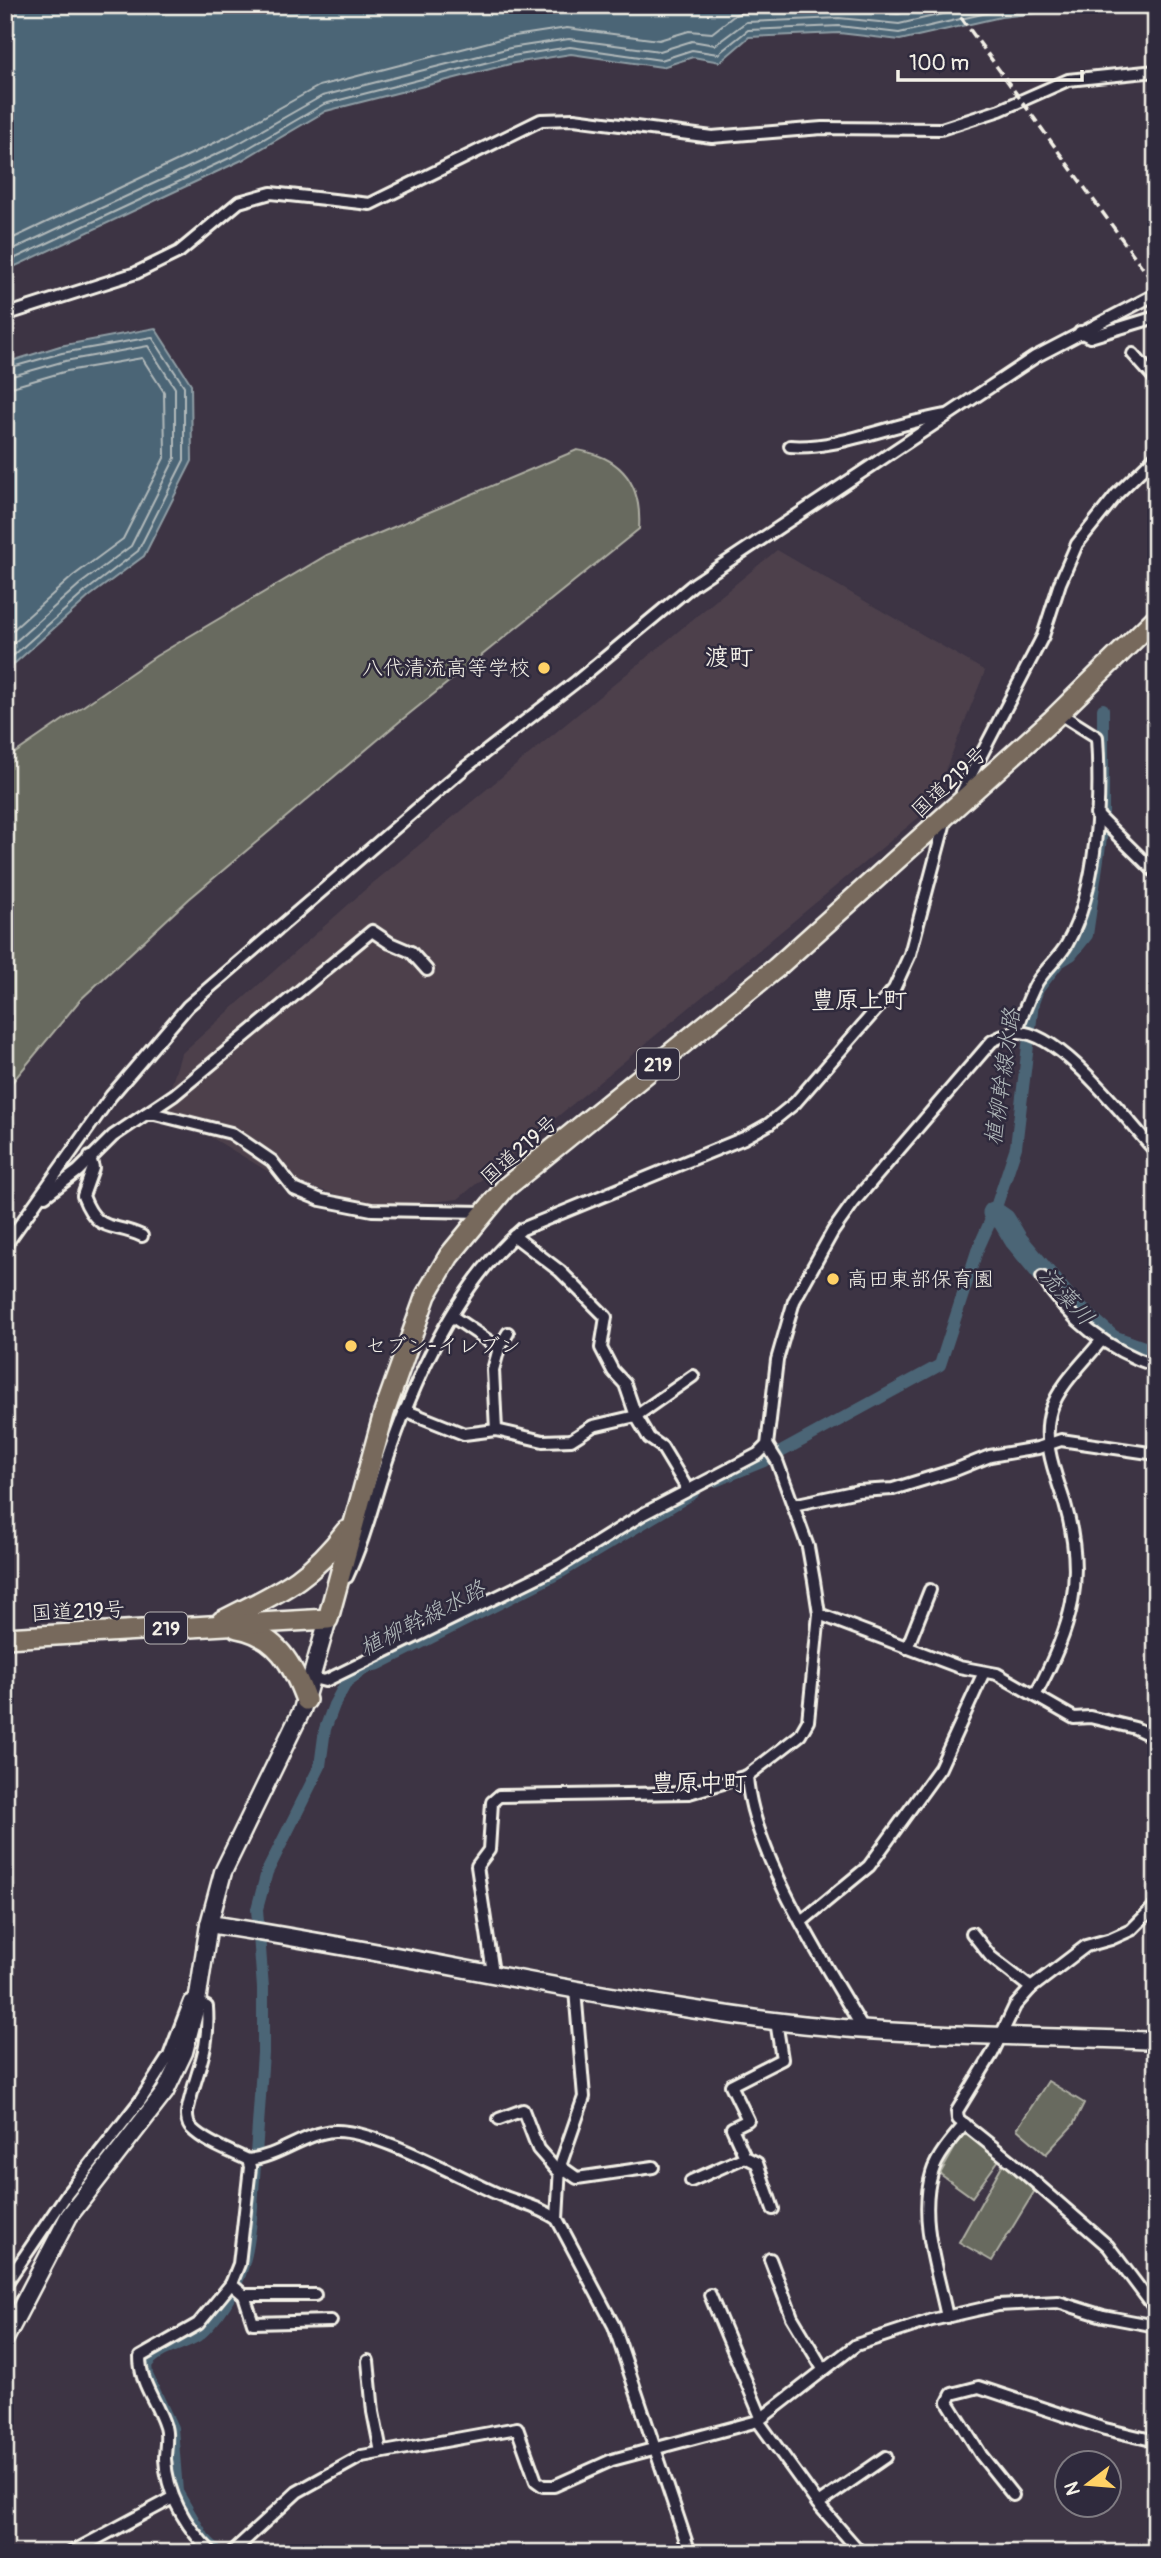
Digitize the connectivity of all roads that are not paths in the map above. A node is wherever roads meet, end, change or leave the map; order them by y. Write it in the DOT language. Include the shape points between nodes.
graph roads {
  1 [pos="1156,71"];
  2 [pos="1156,294"];
  3 [pos="5,315"];
  4 [pos="1156,317"];
  5 [pos="1080,332"];
  6 [pos="1133,355"];
  7 [pos="1156,380"];
  8 [pos="950,414"];
  9 [pos="790,446"];
  10 [pos="1156,456"];
  11 [pos="1156,618"];
  12 [pos="1059,713"];
  13 [pos="947,814"];
  14 [pos="1096,814"];
  15 [pos="1156,873"];
  16 [pos="427,970"];
  17 [pos="1016,1032"];
  18 [pos="145,1115"];
  19 [pos="1156,1152"];
  20 [pos="90,1157"];
  21 [pos="37,1202"];
  22 [pos="485,1212"];
  23 [pos="514,1236"];
  24 [pos="142,1237"];
  25 [pos="5,1246"];
  26 [pos="1042,1277"];
  27 [pos="453,1317"];
  28 [pos="508,1334"];
  29 [pos="1101,1341"];
  30 [pos="499,1348"];
  31 [pos="1156,1366"];
  32 [pos="693,1376"];
  33 [pos="404,1410"];
  34 [pos="636,1416"];
  35 [pos="496,1430"];
  36 [pos="1050,1444"];
  37 [pos="767,1445"];
  38 [pos="1156,1454"];
  39 [pos="688,1490"];
  40 [pos="793,1505"];
  41 [pos="352,1523"];
  42 [pos="930,1590"];
  43 [pos="819,1614"];
  44 [pos="328,1619"];
  45 [pos="215,1625"];
  46 [pos="5,1638"];
  47 [pos="907,1648"];
  48 [pos="985,1672"];
  49 [pos="313,1678"];
  50 [pos="1036,1694"];
  51 [pos="306,1700"];
  52 [pos="1156,1738"];
  53 [pos="747,1776"];
  54 [pos="1156,1905"];
  55 [pos="801,1922"];
  56 [pos="209,1924"];
  57 [pos="972,1933"];
  58 [pos="202,1969"];
  59 [pos="493,1973"];
  60 [pos="1031,1988"];
  61 [pos="575,1990"];
  62 [pos="197,2002"];
  63 [pos="776,2021"];
  64 [pos="863,2029"];
  65 [pos="998,2035"];
  66 [pos="1156,2041"];
  67 [pos="499,2119"];
  68 [pos="965,2124"];
  69 [pos="745,2157"];
  70 [pos="248,2160"];
  71 [pos="653,2167"];
  72 [pos="559,2169"];
  73 [pos="691,2181"];
  74 [pos="773,2209"];
  75 [pos="557,2219"];
  76 [pos="770,2259"];
  77 [pos="5,2285"];
  78 [pos="237,2288"];
  79 [pos="315,2295"];
  80 [pos="710,2295"];
  81 [pos="1156,2310"];
  82 [pos="947,2317"];
  83 [pos="331,2321"];
  84 [pos="1156,2326"];
  85 [pos="5,2339"];
  86 [pos="368,2361"];
  87 [pos="824,2369"];
  88 [pos="759,2419"];
  89 [pos="1156,2441"];
  90 [pos="655,2448"];
  91 [pos="381,2452"];
  92 [pos="886,2457"];
  93 [pos="1013,2495"];
  94 [pos="173,2498"];
  95 [pos="818,2504"];
  96 [pos="92,2549"];
  97 [pos="70,2553"];
  98 [pos="212,2553"];
  99 [pos="231,2553"];
  100 [pos="690,2553"];
  101 [pos="861,2553"];
  102 [pos="1139,2553"];
  103 [pos="1147,2553"];
  1 -- 3 [label="street" via="1068,80 1000,110 941,129 822,128 712,137 574,119 541,120 370,204 271,193 239,202 179,252 136,274"];
  2 -- 5 [label="street"];
  4 -- 5 [label="street" via="1090,337"];
  5 -- 8 [label="street"];
  6 -- 7 [label="street"];
  8 -- 9 [label="street" via="812,448"];
  8 -- 21 [label="street" via="694,584 372,847 188,1006 111,1096"];
  10 -- 13 [label="street" via="1116,494 1077,544 1043,636 972,776"];
  11 -- 12 [label="highway, 国道219号 / 219"];
  12 -- 13 [label="highway, 国道219号 / 219"];
  12 -- 14 [label="street" via="1097,737"];
  13 -- 22 [label="highway, 国道219号 / 219" via="776,968 505,1188"];
  13 -- 23 [label="street" via="910,954 894,989 795,1103 744,1138"];
  14 -- 15 [label="street"];
  14 -- 17 [label="street" via="1086,898 1068,943 1026,1002"];
  16 -- 18 [label="street" via="411,952 372,931"];
  17 -- 19 [label="street" via="1054,1047 1098,1085"];
  17 -- 37 [label="street" via="992,1041 833,1231 794,1301 777,1360"];
  18 -- 20 [label="street"];
  18 -- 22 [label="street" via="231,1133 272,1161 294,1189 330,1202 372,1210"];
  20 -- 21 [label="street"];
  20 -- 24 [label="street" via="93,1168 83,1196 89,1211 99,1224"];
  21 -- 25 [label="street"];
  22 -- 41 [label="highway, 国道219号 / 219" via="449,1256 426,1295 399,1366"];
  23 -- 27 [label="street" via="493,1256"];
  23 -- 34 [label="street" via="560,1271 606,1317 601,1348 625,1384"];
  26 -- 29 [label="street" via="1058,1300"];
  27 -- 30 [label="street"];
  27 -- 33 [label="street"];
  28 -- 30 [label="street"];
  29 -- 31 [label="street"];
  29 -- 36 [label="street" via="1055,1401 1049,1416"];
  30 -- 35 [label="street" via="493,1370"];
  32 -- 34 [label="street"];
  33 -- 35 [label="street" via="464,1434"];
  33 -- 44 [label="street" via="355,1559"];
  34 -- 35 [label="street" via="593,1426 570,1440 543,1441"];
  34 -- 39 [label="street" via="649,1438 673,1462"];
  36 -- 38 [label="street" via="1061,1440"];
  36 -- 40 [label="street" via="990,1456 893,1489 858,1491"];
  36 -- 50 [label="street" via="1051,1467 1066,1506 1076,1583 1069,1623"];
  37 -- 39 [label="street"];
  37 -- 40 [label="street"];
  39 -- 49 [label="street" via="502,1597 326,1681"];
  40 -- 43 [label="street" via="808,1547"];
  41 -- 44 [label="highway, 国道219号 / 219"];
  41 -- 45 [label="highway" via="329,1554 284,1591"];
  42 -- 47 [label="street"];
  43 -- 47 [label="street"];
  43 -- 53 [label="street" via="808,1721 800,1735"];
  44 -- 45 [label="highway, 国道219号 / 219"];
  44 -- 49 [label="street"];
  45 -- 46 [label="highway, 国道219号 / 219"];
  45 -- 51 [label="highway" via="260,1635 281,1650"];
  47 -- 48 [label="street"];
  48 -- 50 [label="street"];
  48 -- 55 [label="street" via="940,1768 869,1866"];
  49 -- 51 [label="street"];
  50 -- 52 [label="street" via="1074,1718 1090,1717"];
  51 -- 56 [label="street" via="223,1872"];
  53 -- 55 [label="street" via="753,1812"];
  53 -- 59 [label="street" via="682,1794 499,1796 492,1802 489,1850 477,1866"];
  54 -- 60 [label="street" via="1131,1930 1086,1946"];
  55 -- 64 [label="street"];
  56 -- 58 [label="street"];
  56 -- 59 [label="street"];
  57 -- 60 [label="street" via="991,1957"];
  58 -- 62 [label="street"];
  58 -- 77 [label="street" via="169,2056"];
  59 -- 61 [label="street"];
  60 -- 65 [label="street"];
  61 -- 63 [label="street"];
  61 -- 72 [label="street" via="584,2097"];
  62 -- 70 [label="street" via="207,2007 209,2029 187,2120 190,2128"];
  62 -- 85 [label="street" via="184,2052 165,2092 69,2216"];
  63 -- 64 [label="street"];
  63 -- 69 [label="street" via="782,2059 731,2085 748,2120 732,2128"];
  64 -- 65 [label="street"];
  65 -- 66 [label="street"];
  65 -- 68 [label="street" via="992,2054 957,2110 958,2119"];
  67 -- 72 [label="street" via="523,2110 538,2149"];
  68 -- 81 [label="street" via="1108,2246"];
  68 -- 82 [label="street" via="932,2171 927,2198"];
  69 -- 73 [label="street"];
  69 -- 74 [label="street" via="757,2163"];
  70 -- 75 [label="street" via="269,2157 317,2134 351,2132"];
  70 -- 78 [label="street"];
  71 -- 72 [label="street" via="577,2178"];
  72 -- 75 [label="street"];
  75 -- 90 [label="street" via="614,2326"];
  76 -- 87 [label="street" via="792,2317"];
  78 -- 79 [label="street"];
  78 -- 83 [label="street" via="253,2323"];
  78 -- 94 [label="street" via="198,2324 140,2357 140,2375 166,2428 165,2460"];
  80 -- 88 [label="street"];
  82 -- 84 [label="street" via="998,2305 1058,2302"];
  82 -- 87 [label="street" via="856,2345"];
  86 -- 91 [label="street"];
  87 -- 88 [label="street"];
  88 -- 90 [label="street"];
  88 -- 95 [label="street"];
  89 -- 93 [label="street" via="979,2387 952,2394 948,2402"];
  90 -- 91 [label="street" via="612,2460 554,2486 536,2481 517,2428"];
  90 -- 100 [label="street"];
  91 -- 99 [label="street" via="349,2462 297,2492"];
  92 -- 95 [label="street"];
  94 -- 96 [label="street"];
  94 -- 98 [label="street"];
  95 -- 101 [label="street"];
  96 -- 97 [label="street"];
  102 -- 103 [label="street"];
}
